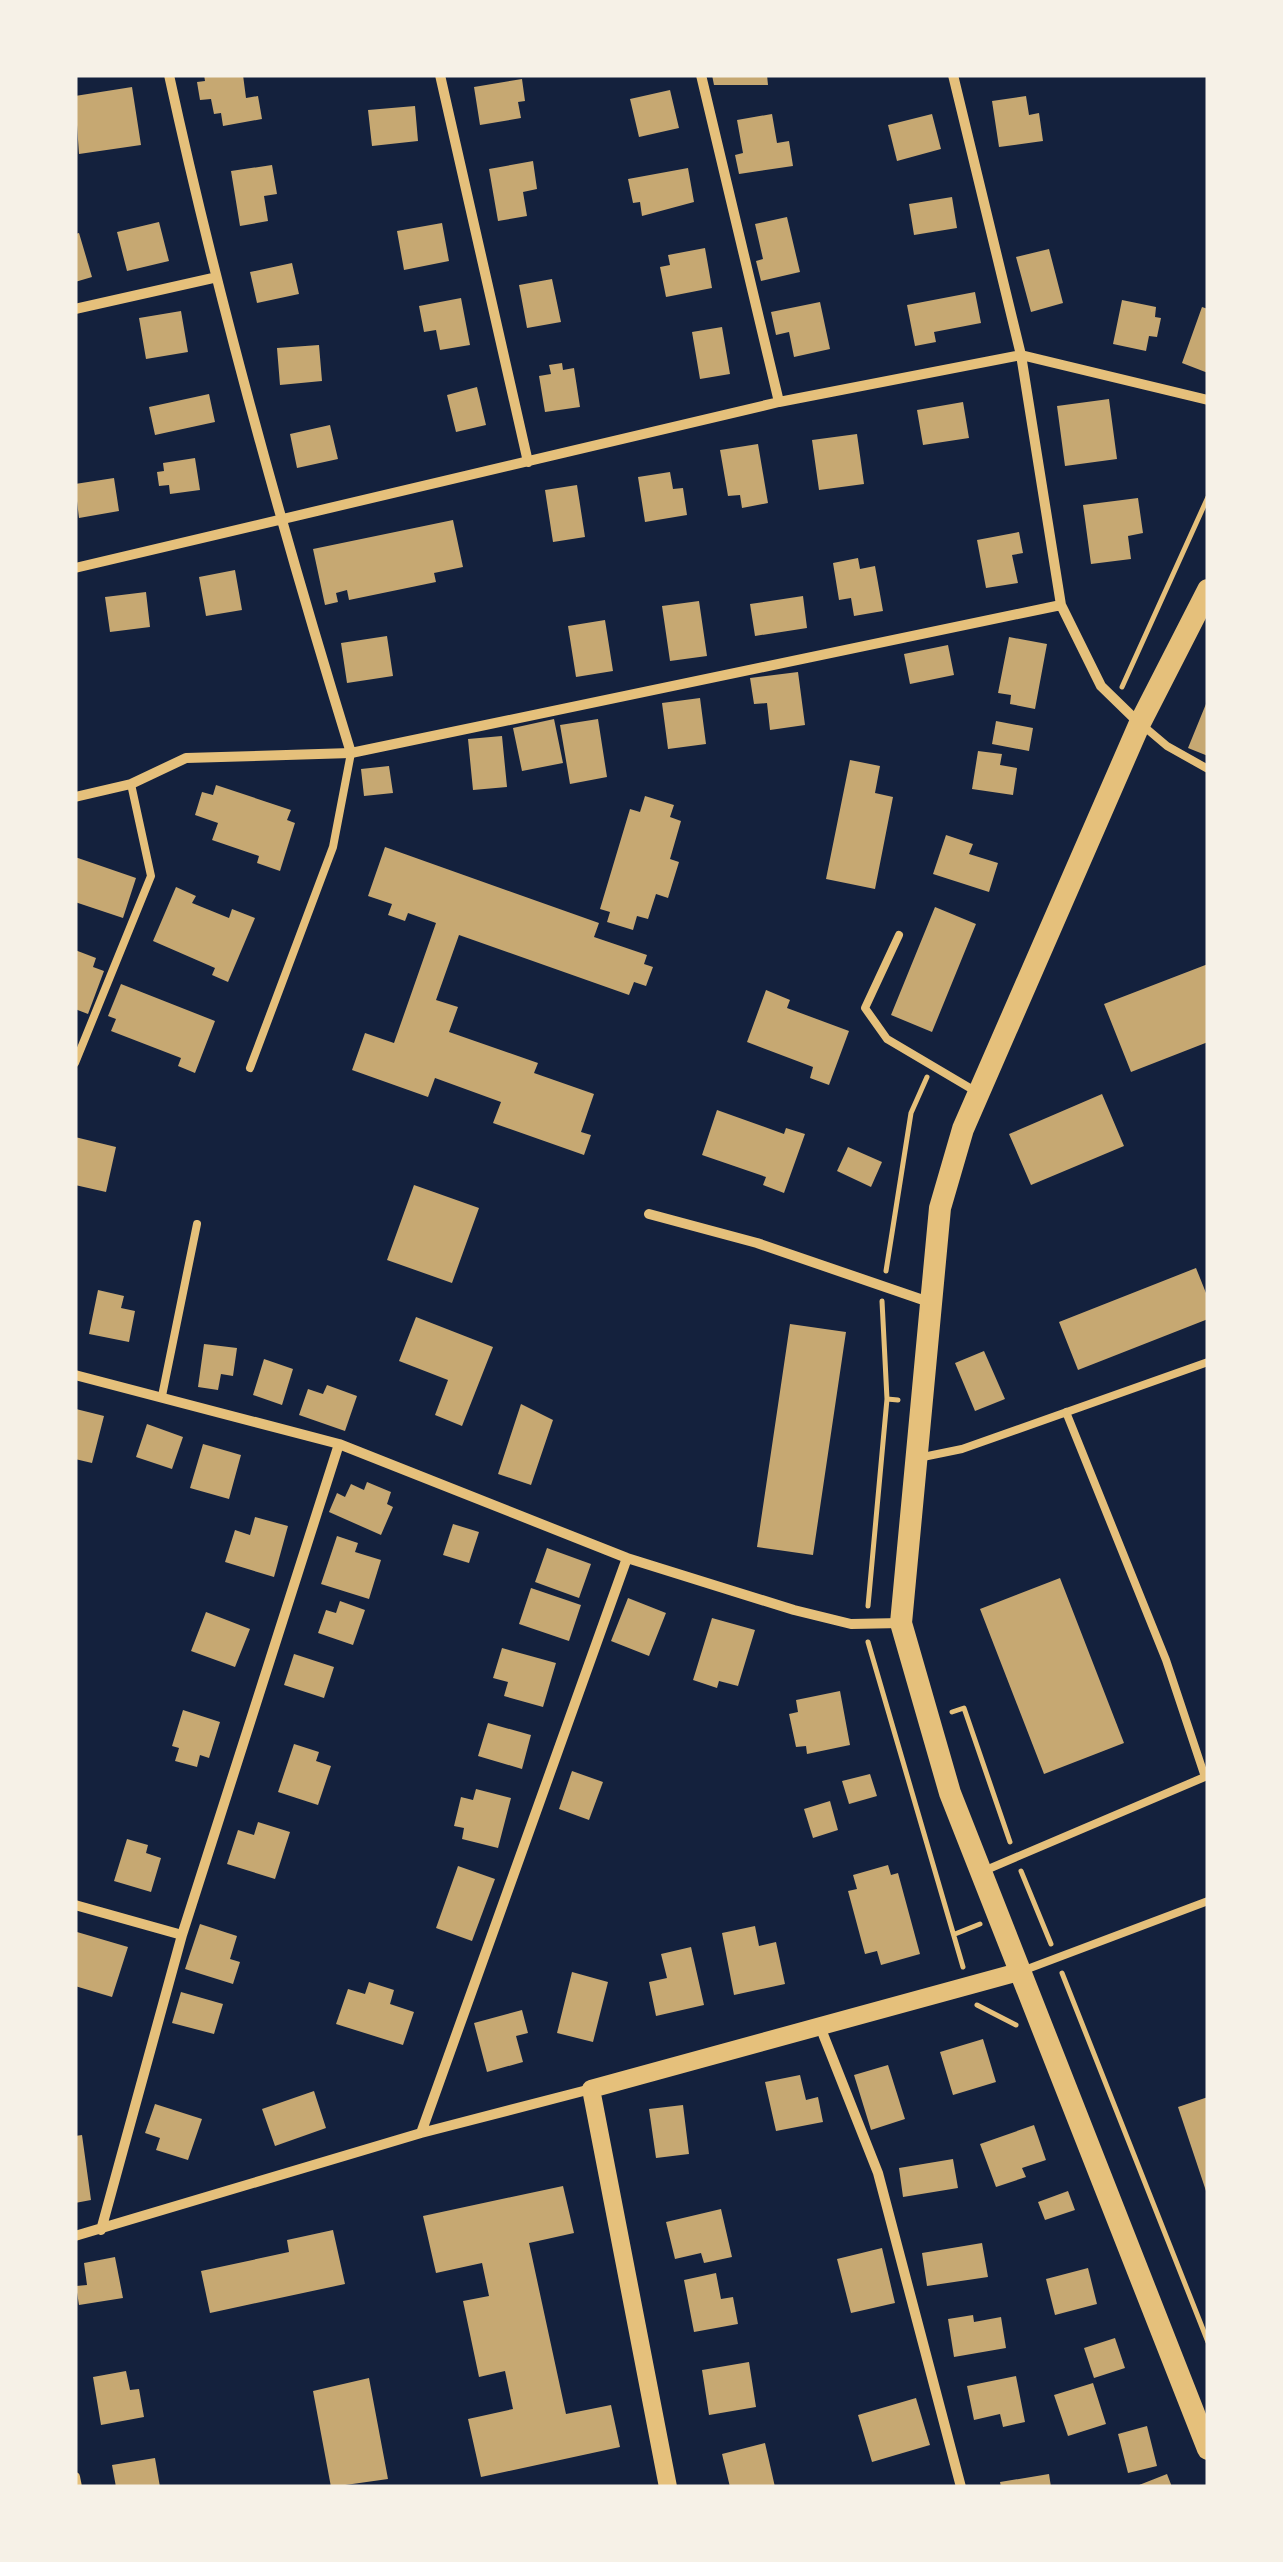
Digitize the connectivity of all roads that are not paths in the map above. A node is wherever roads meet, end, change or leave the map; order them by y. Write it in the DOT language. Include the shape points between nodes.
graph roads {
  1 [pos="168,75"];
  2 [pos="440,75"];
  3 [pos="701,75"];
  4 [pos="953,75"];
  5 [pos="213,278"];
  6 [pos="75,309"];
  7 [pos="1020,355"];
  8 [pos="1208,400"];
  9 [pos="779,402"];
  10 [pos="528,462"];
  11 [pos="278,518"];
  12 [pos="75,568"];
  13 [pos="1208,590"];
  14 [pos="1061,606"];
  15 [pos="1140,723"];
  16 [pos="351,754"];
  17 [pos="1208,769"];
  18 [pos="131,784"];
  19 [pos="75,797"];
  20 [pos="899,936"];
  21 [pos="75,1063"];
  22 [pos="250,1068"];
  23 [pos="979,1093"];
  24 [pos="649,1214"];
  25 [pos="197,1224"];
  26 [pos="930,1302"];
  27 [pos="1208,1362"];
  28 [pos="75,1374"];
  29 [pos="162,1396"];
  30 [pos="1066,1412"];
  31 [pos="339,1444"];
  32 [pos="915,1459"];
  33 [pos="626,1558"];
  34 [pos="901,1623"];
  35 [pos="1206,1776"];
  36 [pos="982,1872"];
  37 [pos="1208,1901"];
  38 [pos="75,1905"];
  39 [pos="182,1935"];
  40 [pos="1022,1971"];
  41 [pos="821,2029"];
  42 [pos="592,2090"];
  43 [pos="421,2133"];
  44 [pos="100,2230"];
  45 [pos="75,2236"];
  46 [pos="1208,2449"];
  47 [pos="75,2477"];
  48 [pos="77,2487"];
  49 [pos="668,2487"];
  50 [pos="961,2487"];
  1 -- 5 [label="street"];
  2 -- 10 [label="street"];
  3 -- 9 [label="street"];
  4 -- 7 [label="street"];
  5 -- 6 [label="street"];
  5 -- 11 [label="street"];
  7 -- 8 [label="street"];
  7 -- 9 [label="street"];
  7 -- 14 [label="street"];
  9 -- 10 [label="street"];
  10 -- 11 [label="street"];
  11 -- 12 [label="street"];
  11 -- 16 [label="street"];
  13 -- 15 [label="main road"];
  14 -- 15 [label="street" via="1101,686"];
  14 -- 16 [label="street"];
  15 -- 17 [label="lane"];
  15 -- 23 [label="main road"];
  16 -- 18 [label="street" via="186,758"];
  16 -- 22 [label="lane" via="334,846"];
  18 -- 19 [label="street"];
  18 -- 21 [label="lane" via="150,876"];
  20 -- 23 [label="lane" via="865,1008 887,1039"];
  23 -- 26 [label="main road" via="940,1208"];
  24 -- 26 [label="street"];
  25 -- 29 [label="lane"];
  26 -- 32 [label="main road"];
  27 -- 30 [label="lane"];
  28 -- 29 [label="street"];
  29 -- 31 [label="street"];
  30 -- 32 [label="lane"];
  30 -- 35 [label="lane"];
  31 -- 33 [label="street"];
  31 -- 39 [label="street"];
  32 -- 34 [label="main road"];
  33 -- 34 [label="street" via="851,1624"];
  33 -- 43 [label="street"];
  34 -- 36 [label="main road" via="950,1792"];
  35 -- 36 [label="lane"];
  36 -- 40 [label="main road"];
  37 -- 40 [label="lane"];
  38 -- 39 [label="street"];
  39 -- 44 [label="street"];
  40 -- 41 [label="street"];
  40 -- 46 [label="main road"];
  41 -- 42 [label="street"];
  41 -- 50 [label="street" via="878,2173"];
  42 -- 43 [label="street"];
  42 -- 49 [label="street"];
  43 -- 44 [label="street"];
  44 -- 45 [label="street"];
  47 -- 48 [label="street"];
}
